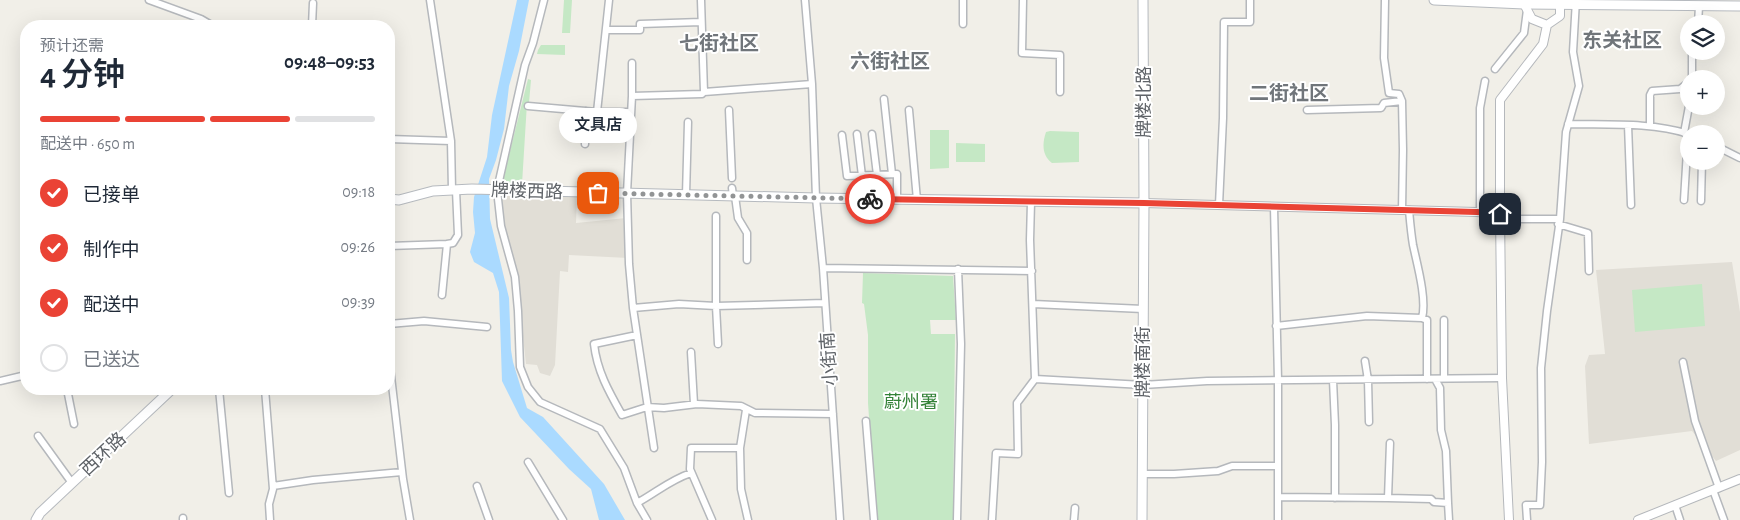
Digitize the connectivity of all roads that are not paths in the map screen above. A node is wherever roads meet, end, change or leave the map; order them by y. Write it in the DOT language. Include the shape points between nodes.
graph roads {
  1 [pos="148,0"];
  2 [pos="430,0"];
  3 [pos="544,0"];
  4 [pos="609,0"];
  5 [pos="701,0"];
  6 [pos="805,0"];
  7 [pos="963,0"];
  8 [pos="1022,0"];
  9 [pos="1143,0"];
  10 [pos="1250,0"];
  11 [pos="1385,0"];
  12 [pos="1434,0"];
  13 [pos="1509,2"];
  14 [pos="313,3"];
  15 [pos="1556,3"];
  16 [pos="1576,3"];
  17 [pos="1697,4"];
  18 [pos="1740,6"];
  19 [pos="1526,7"];
  20 [pos="203,20"];
  21 [pos="312,20"];
  22 [pos="702,22"];
  23 [pos="963,24"];
  24 [pos="1547,25"];
  25 [pos="606,30"];
  26 [pos="632,63"];
  27 [pos="1496,69"];
  28 [pos="1485,80"];
  29 [pos="812,84"];
  30 [pos="1680,89"];
  31 [pos="704,92"];
  32 [pos="1060,92"];
  33 [pos="632,96"];
  34 [pos="884,99"];
  35 [pos="1402,101"];
  36 [pos="528,106"];
  37 [pos="729,110"];
  38 [pos="909,110"];
  39 [pos="1307,110"];
  40 [pos="586,111"];
  41 [pos="598,112"];
  42 [pos="631,112"];
  43 [pos="688,122"];
  44 [pos="1568,124"];
  45 [pos="1628,125"];
  46 [pos="1650,126"];
  47 [pos="1680,132"];
  48 [pos="857,134"];
  49 [pos="872,134"];
  50 [pos="842,135"];
  51 [pos="395,139"];
  52 [pos="452,141"];
  53 [pos="585,144"];
  54 [pos="1725,150"];
  55 [pos="1740,158"];
  56 [pos="1685,170"];
  57 [pos="1702,170"];
  58 [pos="892,174"];
  59 [pos="862,176"];
  60 [pos="877,176"];
  61 [pos="732,178"];
  62 [pos="454,190"];
  63 [pos="496,190"];
  64 [pos="627,193"];
  65 [pos="733,193"];
  66 [pos="686,195"];
  67 [pos="816,198"];
  68 [pos="395,200"];
  69 [pos="896,200"];
  70 [pos="917,200"];
  71 [pos="1684,200"];
  72 [pos="1701,201"];
  73 [pos="1031,202"];
  74 [pos="1144,203"];
  75 [pos="1219,205"];
  76 [pos="1631,205"];
  77 [pos="1274,207"];
  78 [pos="1406,210"];
  79 [pos="1480,212"];
  80 [pos="716,216"];
  81 [pos="1500,216"];
  82 [pos="1559,222"];
  83 [pos="447,244"];
  84 [pos="395,246"];
  85 [pos="747,260"];
  86 [pos="823,268"];
  87 [pos="958,269"];
  88 [pos="1032,271"];
  89 [pos="1589,271"];
  90 [pos="442,295"];
  91 [pos="825,303"];
  92 [pos="1033,304"];
  93 [pos="716,306"];
  94 [pos="633,308"];
  95 [pos="1143,309"];
  96 [pos="1422,318"];
  97 [pos="1444,320"];
  98 [pos="395,323"];
  99 [pos="1276,326"];
  100 [pos="487,327"];
  101 [pos="636,334"];
  102 [pos="718,344"];
  103 [pos="691,352"];
  104 [pos="1365,361"];
  105 [pos="1684,362"];
  106 [pos="20,376"];
  107 [pos="1435,378"];
  108 [pos="1444,378"];
  109 [pos="1502,378"];
  110 [pos="1035,379"];
  111 [pos="1427,379"];
  112 [pos="0,380"];
  113 [pos="1278,380"];
  114 [pos="1333,380"];
  115 [pos="1368,380"];
  116 [pos="1143,385"];
  117 [pos="68,395"];
  118 [pos="166,395"];
  119 [pos="220,395"];
  120 [pos="265,395"];
  121 [pos="393,395"];
  122 [pos="694,404"];
  123 [pos="647,407"];
  124 [pos="746,410"];
  125 [pos="833,414"];
  126 [pos="866,421"];
  127 [pos="1369,422"];
  128 [pos="74,424"];
  129 [pos="38,436"];
  130 [pos="1390,443"];
  131 [pos="654,448"];
  132 [pos="740,448"];
  133 [pos="528,462"];
  134 [pos="1278,466"];
  135 [pos="402,472"];
  136 [pos="691,473"];
  137 [pos="1142,474"];
  138 [pos="1740,479"];
  139 [pos="72,483"];
  140 [pos="273,486"];
  141 [pos="477,486"];
  142 [pos="1716,489"];
  143 [pos="229,493"];
  144 [pos="1278,497"];
  145 [pos="1335,498"];
  146 [pos="1388,498"];
  147 [pos="638,503"];
  148 [pos="1448,503"];
  149 [pos="1675,505"];
  150 [pos="1075,508"];
  151 [pos="36,520"];
  152 [pos="270,520"];
  153 [pos="410,520"];
  154 [pos="489,520"];
  155 [pos="563,520"];
  156 [pos="647,520"];
  157 [pos="712,520"];
  158 [pos="748,520"];
  159 [pos="840,520"];
  160 [pos="874,520"];
  161 [pos="956,520"];
  162 [pos="992,520"];
  163 [pos="1074,520"];
  164 [pos="1142,520"];
  165 [pos="1278,520"];
  166 [pos="1448,520"];
  167 [pos="1509,520"];
  168 [pos="1527,520"];
  169 [pos="1638,520"];
  170 [pos="1680,520"];
  171 [pos="1724,520"];
  1 -- 20 [label="street"];
  2 -- 52 [label="street"];
  3 -- 63 [label="street" via="525,65"];
  4 -- 25 [label="street"];
  5 -- 22 [label="street"];
  6 -- 29 [label="street, 小街南"];
  7 -- 23 [label="street"];
  8 -- 32 [label="street" via="1022,53 1060,55"];
  9 -- 74 [label="main road, 牌楼北路"];
  10 -- 75 [label="street" via="1250,22 1224,22"];
  11 -- 35 [label="street" via="1384,58 1389,93 1399,94"];
  12 -- 13 [label="main road"];
  13 -- 19 [label="main road"];
  14 -- 21 [label="street"];
  15 -- 16 [label="main road"];
  15 -- 19 [label="main road"];
  15 -- 24 [label="street" via="1560,16"];
  16 -- 17 [label="main road"];
  16 -- 44 [label="street" via="1573,52 1579,86"];
  17 -- 18 [label="main road"];
  19 -- 24 [label="street" via="1532,19"];
  19 -- 27 [label="street" via="1524,33"];
  22 -- 25 [label="street" via="640,24 640,30"];
  22 -- 31 [label="street"];
  24 -- 81 [label="street" via="1543,44 1500,100"];
  25 -- 41 [label="street"];
  26 -- 33 [label="street"];
  28 -- 79 [label="street" via="1480,108"];
  29 -- 31 [label="street"];
  29 -- 67 [label="street, 小街南"];
  30 -- 46 [label="street" via="1652,91"];
  31 -- 33 [label="street"];
  33 -- 42 [label="street"];
  34 -- 58 [label="street"];
  35 -- 39 [label="street" via="1384,103 1381,108"];
  35 -- 78 [label="street"];
  36 -- 40 [label="street"];
  37 -- 61 [label="street"];
  38 -- 70 [label="street"];
  40 -- 41 [label="street"];
  40 -- 53 [label="street"];
  41 -- 42 [label="street"];
  42 -- 64 [label="street"];
  43 -- 66 [label="street"];
  44 -- 45 [label="street"];
  44 -- 82 [label="street"];
  45 -- 46 [label="street"];
  45 -- 76 [label="street"];
  46 -- 47 [label="street"];
  48 -- 59 [label="street"];
  49 -- 60 [label="street"];
  50 -- 59 [label="street" via="847,176"];
  51 -- 52 [label="street"];
  52 -- 62 [label="street"];
  54 -- 55 [label="street"];
  56 -- 71 [label="street"];
  57 -- 72 [label="street"];
  58 -- 60 [label="street"];
  58 -- 69 [label="street" via="897,174"];
  59 -- 60 [label="street"];
  62 -- 63 [label="main road, 牌楼西路"];
  62 -- 68 [label="main road, 牌楼西路"];
  62 -- 83 [label="street" via="458,235 453,243"];
  63 -- 64 [label="main road, 牌楼西路"];
  63 -- 147 [label="street" via="501,226 515,277 520,367 528,387 540,402 600,429 624,468"];
  64 -- 66 [label="main road, 牌楼西路"];
  64 -- 94 [label="street"];
  65 -- 66 [label="main road, 牌楼西路"];
  65 -- 67 [label="main road, 牌楼西路"];
  65 -- 85 [label="street" via="738,218 747,233"];
  67 -- 69 [label="main road, 牌楼西路"];
  67 -- 86 [label="street, 小街南"];
  69 -- 70 [label="main road, 牌楼西路"];
  70 -- 73 [label="main road, 牌楼西路"];
  73 -- 74 [label="main road, 牌楼西路"];
  73 -- 88 [label="street"];
  74 -- 75 [label="street"];
  74 -- 95 [label="main road, 牌楼南街"];
  75 -- 77 [label="street"];
  77 -- 78 [label="street"];
  77 -- 99 [label="street"];
  78 -- 79 [label="street"];
  78 -- 96 [label="street" via="1418,266"];
  79 -- 81 [label="street"];
  80 -- 93 [label="street"];
  81 -- 82 [label="street"];
  81 -- 109 [label="street"];
  82 -- 89 [label="street" via="1588,233"];
  82 -- 168 [label="street" via="1541,368 1540,505 1526,504"];
  83 -- 84 [label="street"];
  83 -- 90 [label="street"];
  86 -- 87 [label="street"];
  86 -- 91 [label="street, 小街南"];
  87 -- 88 [label="street"];
  87 -- 161 [label="street" via="961,344"];
  88 -- 92 [label="street"];
  91 -- 93 [label="street"];
  91 -- 125 [label="street, 小街南"];
  92 -- 95 [label="street"];
  92 -- 110 [label="street"];
  93 -- 94 [label="street" via="679,304"];
  93 -- 102 [label="street"];
  94 -- 101 [label="street"];
  95 -- 116 [label="main road, 牌楼南街"];
  96 -- 99 [label="street" via="1367,316"];
  96 -- 111 [label="street" via="1427,320"];
  97 -- 108 [label="street"];
  98 -- 100 [label="street" via="424,321"];
  99 -- 113 [label="street"];
  101 -- 123 [label="street"];
  101 -- 123 [label="street" via="594,344 600,371 622,415"];
  103 -- 122 [label="street"];
  104 -- 115 [label="street"];
  105 -- 142 [label="street" via="1695,421"];
  106 -- 112 [label="street"];
  107 -- 108 [label="street"];
  107 -- 111 [label="street"];
  107 -- 148 [label="street" via="1440,388"];
  108 -- 109 [label="street"];
  109 -- 167 [label="street"];
  110 -- 116 [label="street"];
  110 -- 162 [label="street" via="1017,403 1018,454 996,453"];
  111 -- 115 [label="street"];
  113 -- 114 [label="street"];
  113 -- 116 [label="street"];
  113 -- 134 [label="street"];
  114 -- 115 [label="street"];
  114 -- 145 [label="street"];
  115 -- 127 [label="street"];
  116 -- 137 [label="main road, 牌楼南街"];
  117 -- 128 [label="street"];
  118 -- 139 [label="main road, 西环路"];
  119 -- 143 [label="street"];
  120 -- 140 [label="street"];
  121 -- 135 [label="street"];
  122 -- 123 [label="street"];
  122 -- 124 [label="street" via="741,406"];
  123 -- 131 [label="street"];
  124 -- 125 [label="street" via="755,413"];
  124 -- 132 [label="street"];
  125 -- 159 [label="street, 小街南"];
  126 -- 160 [label="street"];
  129 -- 139 [label="street"];
  130 -- 146 [label="street"];
  132 -- 136 [label="street" via="691,448"];
  132 -- 158 [label="street" via="741,489"];
  133 -- 155 [label="street"];
  134 -- 137 [label="street" via="1232,466 1218,471"];
  134 -- 144 [label="street"];
  135 -- 140 [label="street"];
  135 -- 153 [label="street"];
  136 -- 147 [label="street" via="674,479"];
  136 -- 157 [label="street"];
  137 -- 164 [label="main road, 牌楼南街"];
  138 -- 142 [label="street"];
  139 -- 151 [label="main road, 西环路"];
  140 -- 152 [label="street"];
  141 -- 154 [label="street"];
  142 -- 149 [label="street"];
  142 -- 171 [label="street"];
  144 -- 145 [label="street"];
  144 -- 165 [label="street"];
  145 -- 146 [label="street"];
  146 -- 148 [label="street" via="1431,499"];
  147 -- 156 [label="street"];
  148 -- 166 [label="street"];
  149 -- 169 [label="street"];
  149 -- 170 [label="street"];
  150 -- 163 [label="street"];
}
